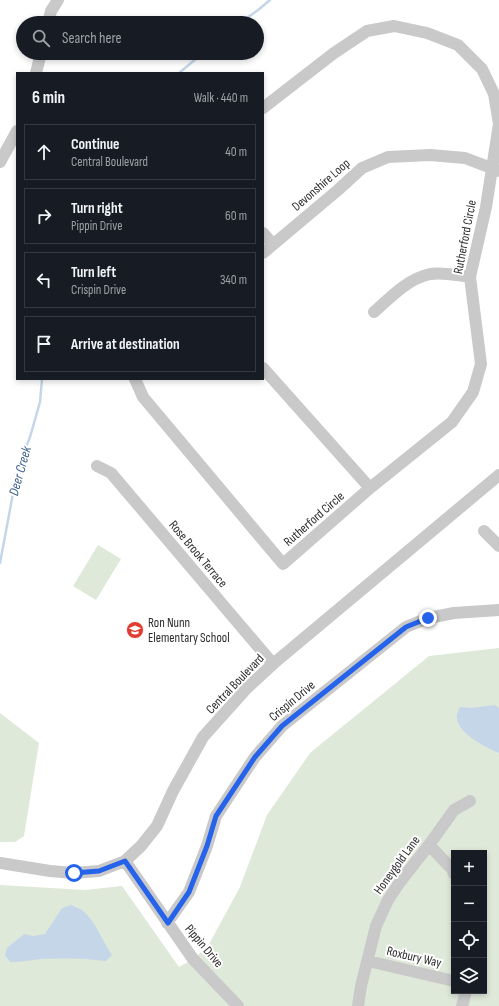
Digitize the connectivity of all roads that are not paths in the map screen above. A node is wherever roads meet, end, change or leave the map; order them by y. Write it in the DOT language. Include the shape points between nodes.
graph roads {
  1 [pos="58,0"];
  2 [pos="50,16"];
  3 [pos="39,60"];
  4 [pos="36,72"];
  5 [pos="264,107"];
  6 [pos="16,133"];
  7 [pos="0,162"];
  8 [pos="496,171"];
  9 [pos="264,234"];
  10 [pos="273,244"];
  11 [pos="264,251"];
  12 [pos="470,277"];
  13 [pos="374,312"];
  14 [pos="264,369"];
  15 [pos="136,380"];
  16 [pos="98,466"];
  17 [pos="499,475"];
  18 [pos="370,488"];
  19 [pos="484,531"];
  20 [pos="499,546"];
  21 [pos="499,610"];
  22 [pos="273,664"];
  23 [pos="470,801"];
  24 [pos="429,845"];
  25 [pos="125,861"];
  26 [pos="0,863"];
  27 [pos="451,868"];
  28 [pos="168,923"];
  29 [pos="368,961"];
  30 [pos="451,980"];
  31 [pos="465,994"];
  32 [pos="236,1005"];
  33 [pos="358,1006"];
  34 [pos="462,1006"];
  1 -- 2 [label="street"];
  3 -- 4 [label="street"];
  5 -- 8 [label="street, Rutherford Circle" via="367,31 394,26 427,33 458,45 482,69 494,94 499,124"];
  6 -- 7 [label="street"];
  8 -- 10 [label="street, Devonshire Loop" via="465,158 430,155 388,157 362,168"];
  8 -- 12 [label="street, Rutherford Circle"];
  9 -- 10 [label="street"];
  10 -- 11 [label="street, Devonshire Loop"];
  12 -- 13 [label="street" via="430,274 408,283"];
  12 -- 18 [label="street, Rutherford Circle" via="481,364 473,392 452,422"];
  14 -- 18 [label="street"];
  15 -- 18 [label="street, Rutherford Circle" via="143,397 283,564"];
  16 -- 22 [label="street, Rose Brook Terrace" via="111,473"];
  17 -- 22 [label="street, Central Boulevard"];
  19 -- 20 [label="street"];
  21 -- 28 [label="street, Crispin Drive" via="454,613 428,618 406,627 282,726 255,757 216,816 189,892"];
  22 -- 25 [label="street, Central Boulevard" via="247,688 203,737 172,791 158,826"];
  23 -- 24 [label="street, Honeygold Lane" via="454,810"];
  24 -- 27 [label="street"];
  24 -- 29 [label="street, Honeygold Lane" via="388,900 376,926"];
  25 -- 26 [label="street, Central Boulevard" via="99,871 74,873"];
  25 -- 28 [label="street, Pippin Drive"];
  28 -- 32 [label="street, Pippin Drive" via="193,959"];
  29 -- 30 [label="street, Roxbury Way"];
  29 -- 33 [label="street, Honeygold Lane"];
  31 -- 34 [label="street"];
}
